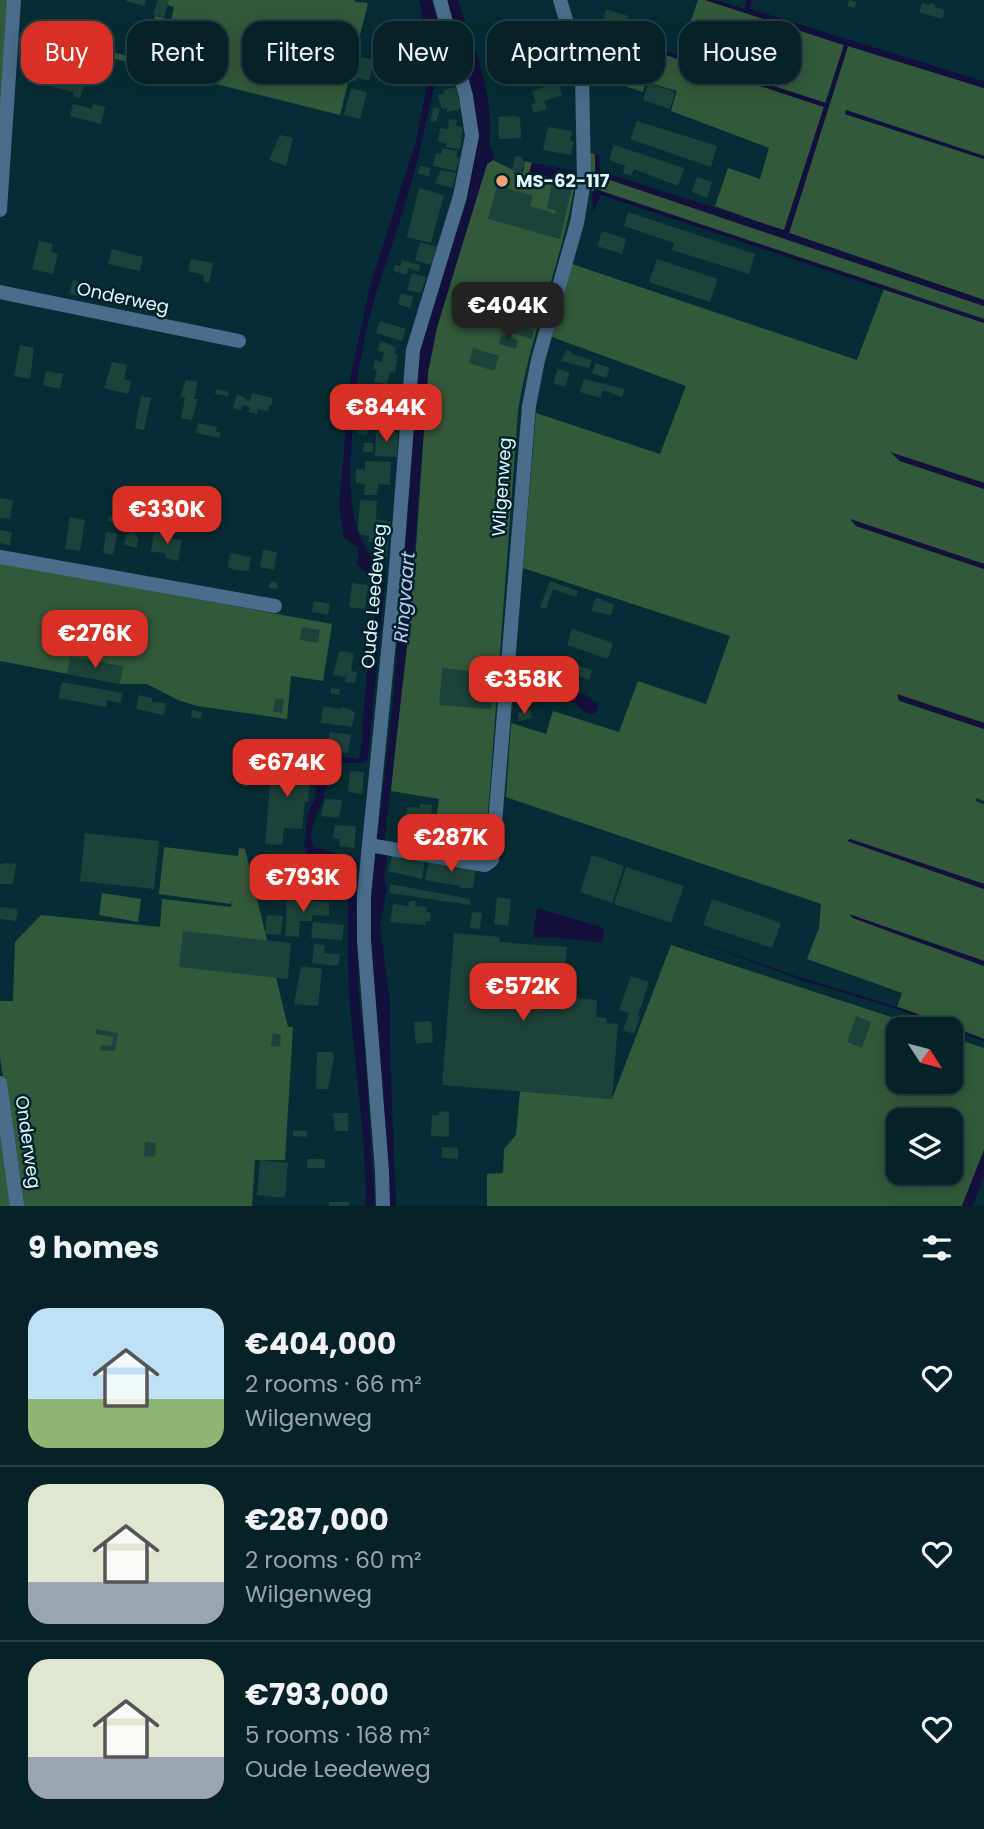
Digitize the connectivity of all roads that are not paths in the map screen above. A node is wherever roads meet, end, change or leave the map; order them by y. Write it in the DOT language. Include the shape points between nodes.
graph roads {
  1 [pos="14,0"];
  2 [pos="440,0"];
  3 [pos="560,0"];
  4 [pos="0,210"];
  5 [pos="0,292"];
  6 [pos="239,341"];
  7 [pos="0,557"];
  8 [pos="275,606"];
  9 [pos="372,845"];
  10 [pos="0,1083"];
  11 [pos="18,1206"];
  12 [pos="383,1206"];
  1 -- 4 [label="street"];
  2 -- 9 [label="street, Oude Leedeweg" via="472,136 460,196 413,350"];
  3 -- 9 [label="street, Wilgenweg" via="582,73 584,181 529,405 492,859 485,864"];
  5 -- 6 [label="street, Onderweg"];
  7 -- 8 [label="street"];
  9 -- 12 [label="street, Oude Leedeweg" via="364,896 364,940"];
  10 -- 11 [label="street, Onderweg"];
}
